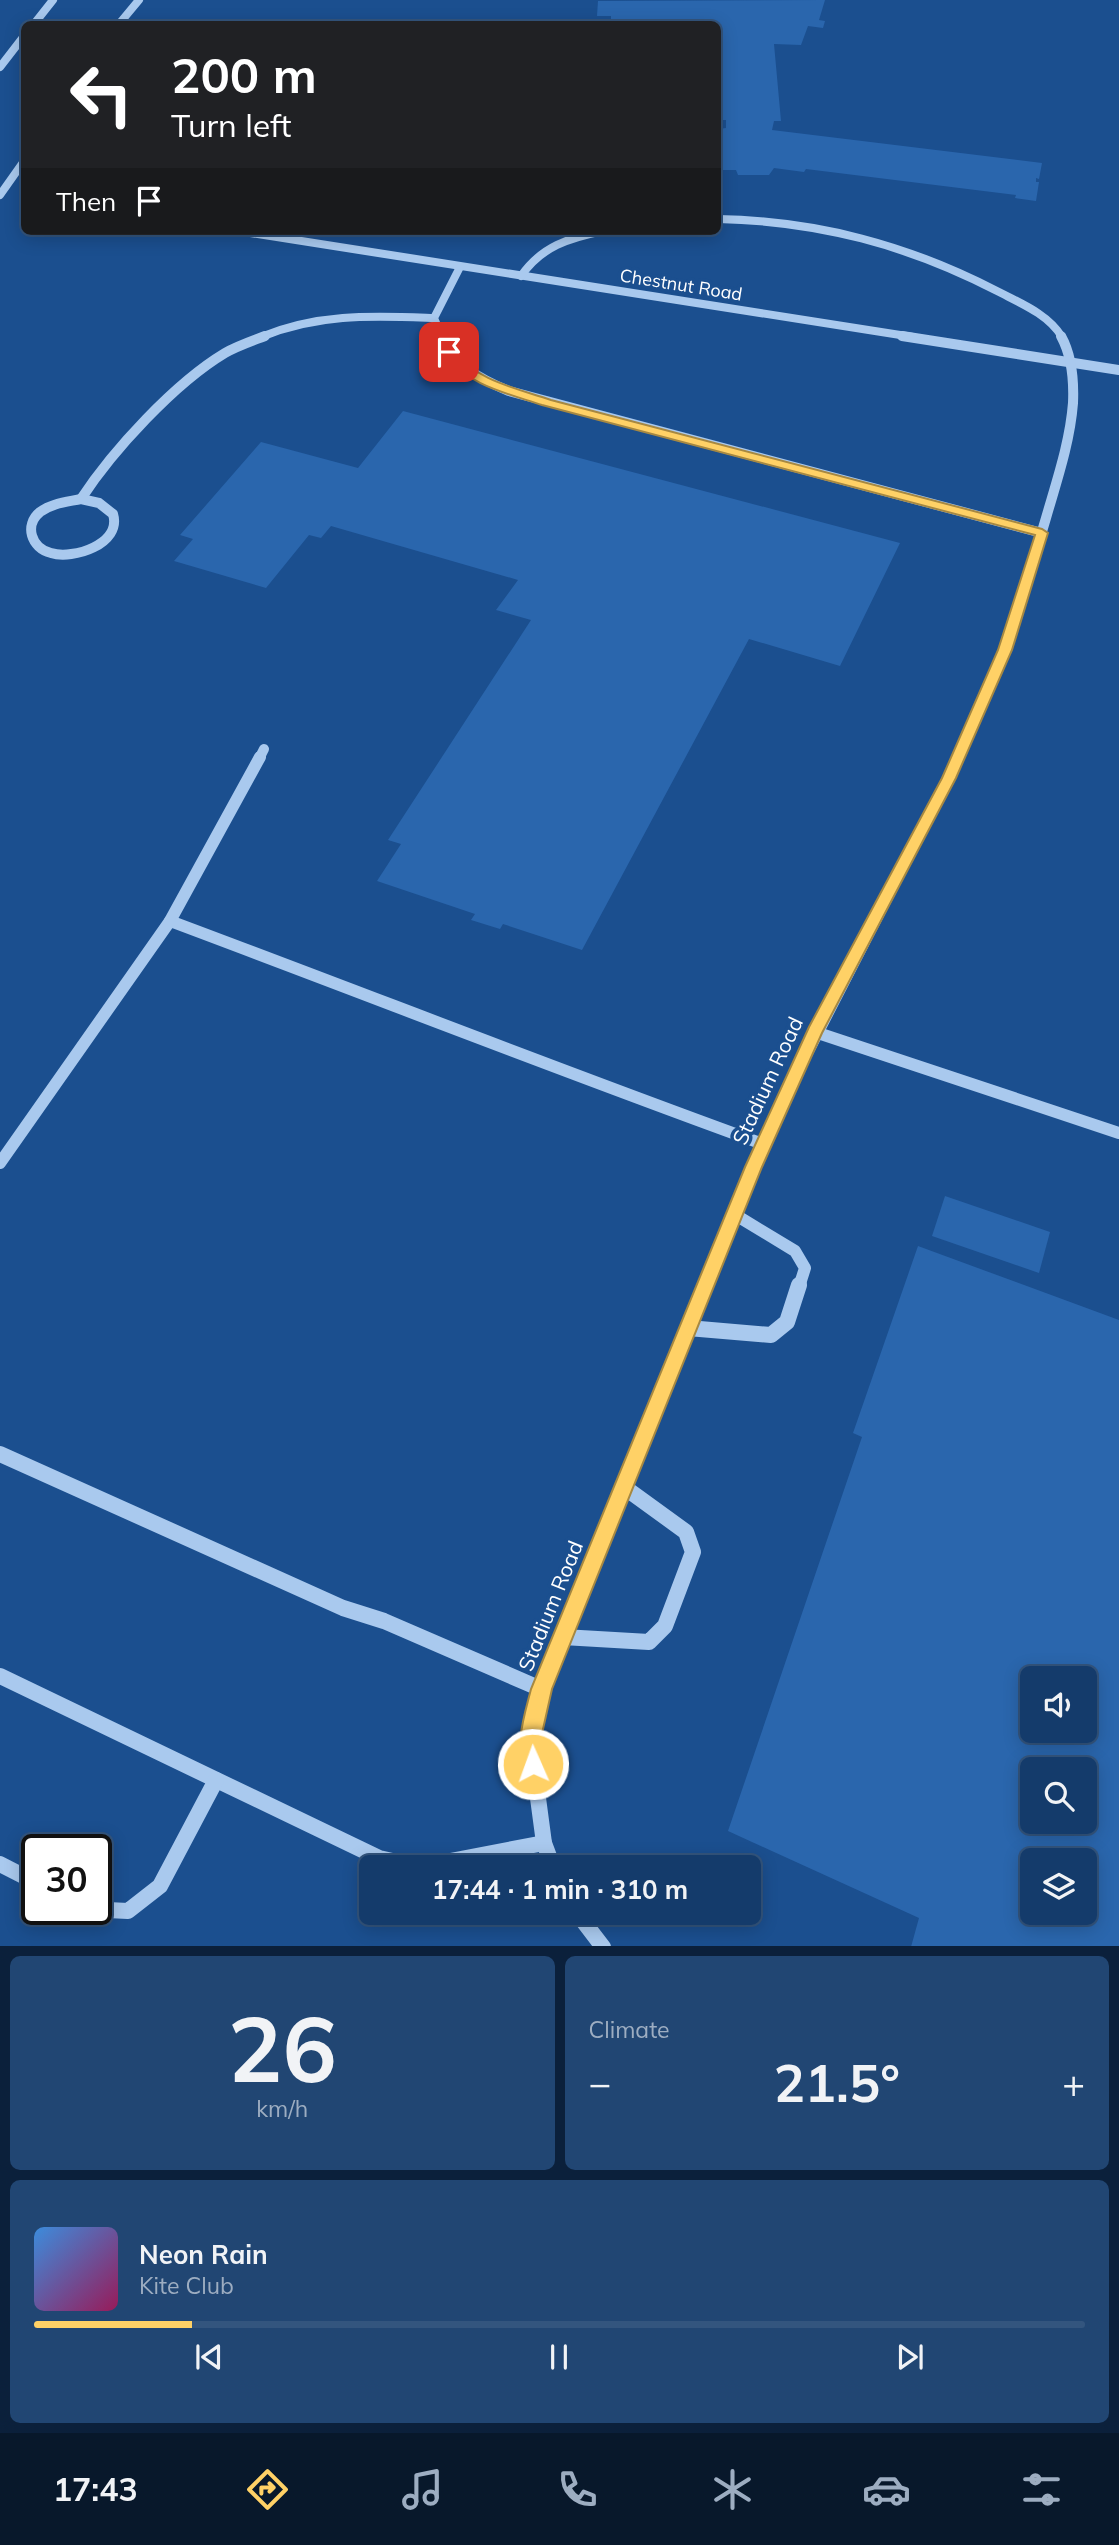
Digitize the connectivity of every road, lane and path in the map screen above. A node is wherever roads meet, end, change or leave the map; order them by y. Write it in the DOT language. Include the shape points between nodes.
graph roads {
  1 [pos="53,0"];
  2 [pos="139,0"];
  3 [pos="36,21"];
  4 [pos="122,21"];
  5 [pos="21,40"];
  6 [pos="0,67"];
  7 [pos="21,165"];
  8 [pos="8,184"];
  9 [pos="0,195"];
  10 [pos="721,219"];
  11 [pos="263,235"];
  12 [pos="588,235"];
  13 [pos="460,267"];
  14 [pos="521,276"];
  15 [pos="434,318"];
  16 [pos="1071,362"];
  17 [pos="1119,370"];
  18 [pos="81,499"];
  19 [pos="1042,533"];
  20 [pos="264,749"];
  21 [pos="170,921"];
  22 [pos="815,1032"];
  23 [pos="1119,1133"];
  24 [pos="763,1144"];
  25 [pos="0,1163"];
  26 [pos="734,1214"];
  27 [pos="688,1328"];
  28 [pos="0,1454"];
  29 [pos="624,1487"];
  30 [pos="563,1637"];
  31 [pos="0,1676"];
  32 [pos="541,1689"];
  33 [pos="216,1780"];
  34 [pos="544,1843"];
  35 [pos="548,1855"];
  36 [pos="0,1864"];
  37 [pos="21,1875"];
  38 [pos="112,1910"];
  39 [pos="586,1925"];
  40 [pos="602,1946"];
  1 -- 3 [label="street"];
  2 -- 4 [label="street"];
  5 -- 6 [label="street"];
  7 -- 8 [label="street"];
  8 -- 9 [label="street"];
  10 -- 16 [label="street" via="819,227 928,258 981,282 1048,322 1063,338"];
  11 -- 13 [label="street, Chestnut Road"];
  12 -- 14 [label="street" via="547,246 530,260"];
  13 -- 14 [label="street, Chestnut Road"];
  13 -- 15 [label="street"];
  14 -- 16 [label="street, Chestnut Road"];
  15 -- 18 [label="street" via="329,318 276,331 226,352 186,380 99,471"];
  15 -- 19 [label="street" via="441,341 457,363 478,379 503,389"];
  16 -- 17 [label="street, Chestnut Road"];
  16 -- 19 [label="street, Stadium Road" via="1072,414"];
  18 -- 18 [label="street" via="42,509 28,527 32,544 67,555 105,540 115,522 112,513 95,501"];
  19 -- 22 [label="street, Stadium Road" via="1005,650 949,778"];
  20 -- 21 [label="street"];
  21 -- 24 [label="street"];
  21 -- 25 [label="street"];
  22 -- 23 [label="street"];
  22 -- 24 [label="street, Stadium Road"];
  24 -- 26 [label="street, Stadium Road"];
  26 -- 27 [label="street, Stadium Road"];
  26 -- 27 [label="street" via="795,1251 805,1268 787,1322 771,1335"];
  27 -- 29 [label="street, Stadium Road"];
  28 -- 32 [label="street" via="343,1608"];
  29 -- 30 [label="street, Stadium Road"];
  29 -- 30 [label="street" via="686,1532 693,1552 665,1626 649,1642"];
  30 -- 32 [label="street, Stadium Road"];
  31 -- 33 [label="street"];
  32 -- 34 [label="street, Stadium Road" via="530,1738"];
  33 -- 34 [label="street" via="379,1858 419,1867"];
  33 -- 38 [label="street" via="160,1886 128,1911"];
  34 -- 35 [label="street, Stadium Road"];
  36 -- 37 [label="street"];
  39 -- 40 [label="street"];
}
